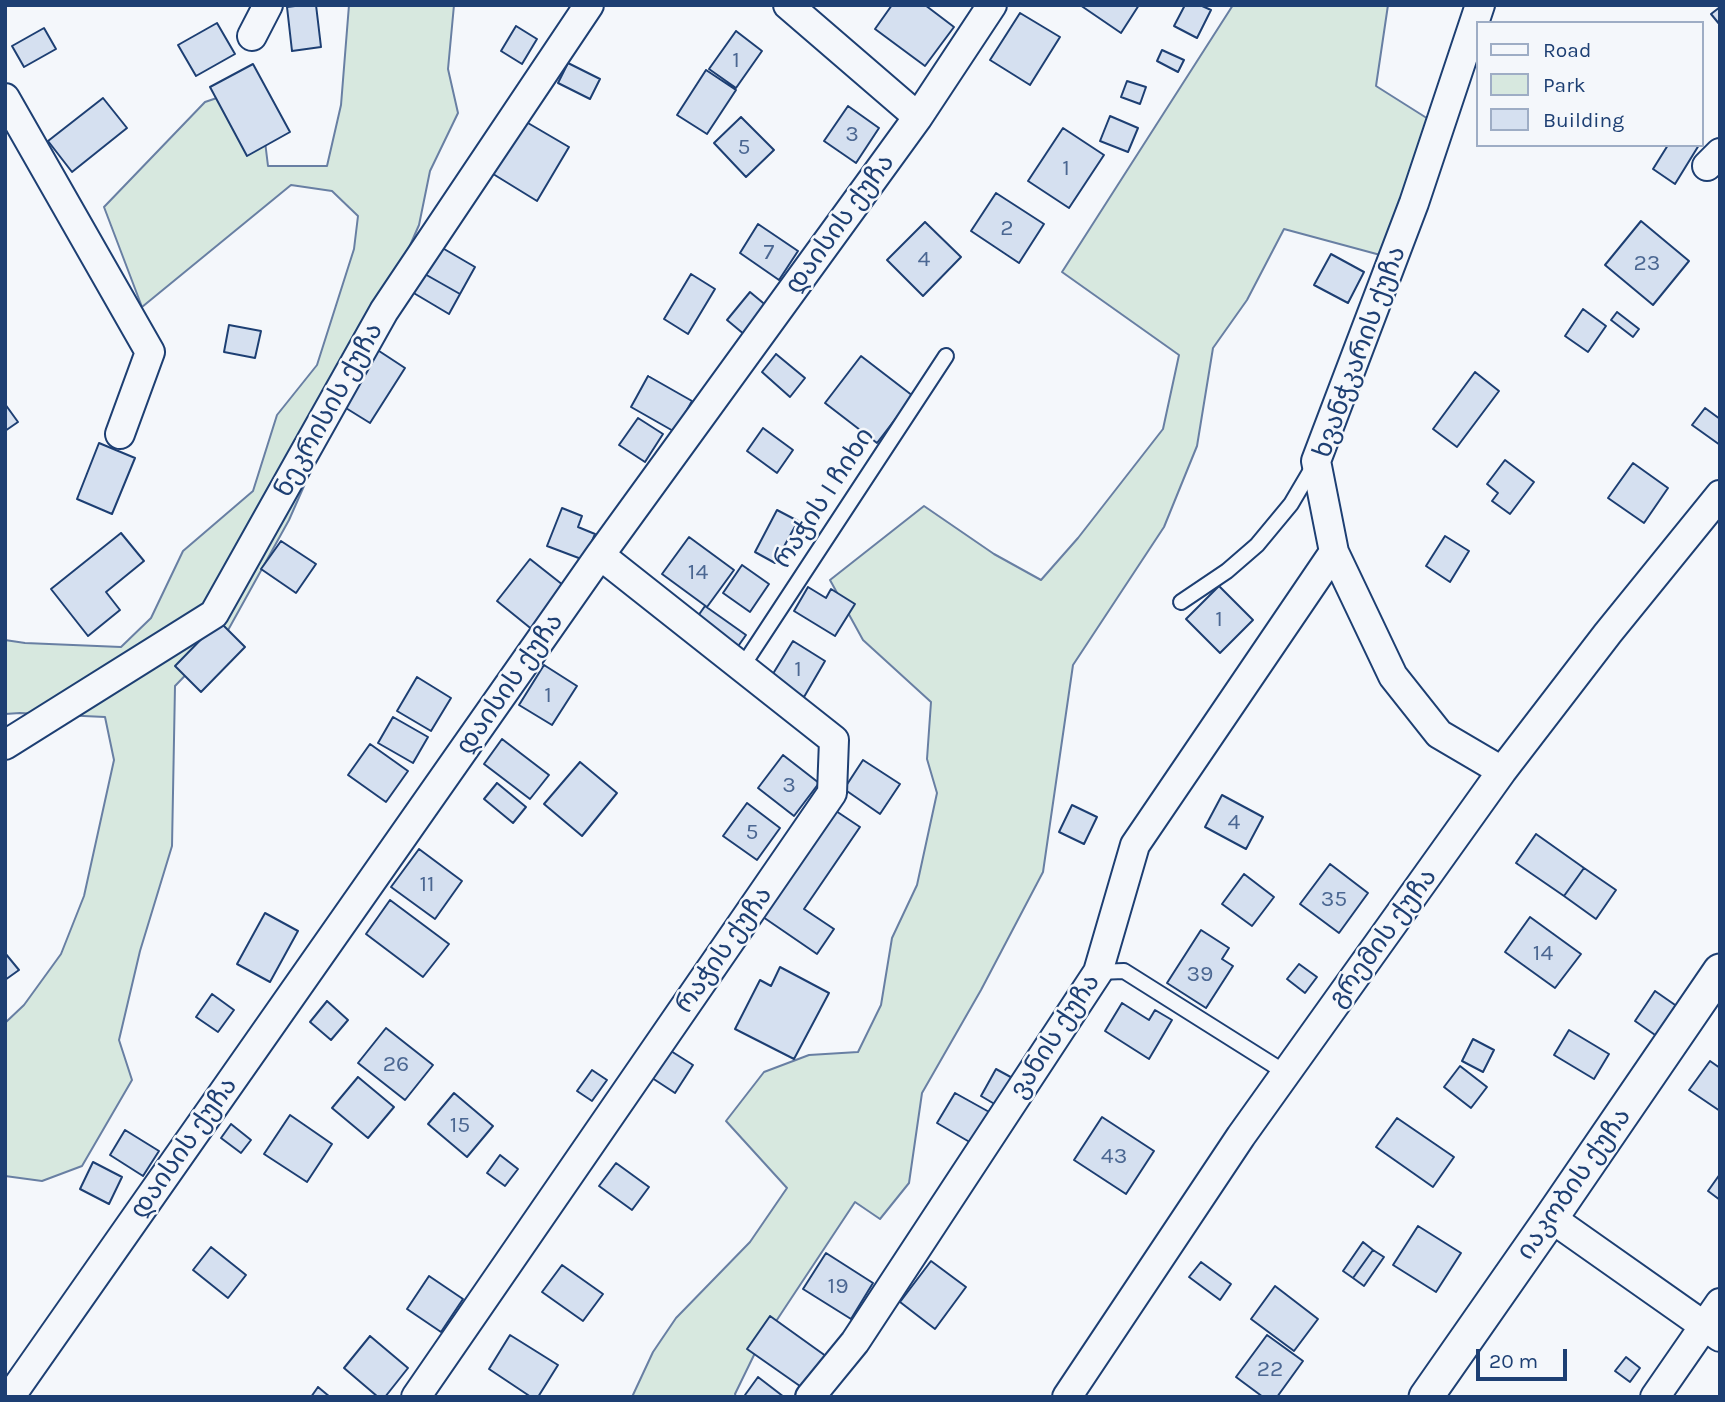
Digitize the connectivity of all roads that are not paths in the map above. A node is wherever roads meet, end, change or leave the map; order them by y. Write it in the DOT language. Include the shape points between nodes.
graph roads {
  1 [pos="268,5"];
  2 [pos="589,5"];
  3 [pos="788,5"];
  4 [pos="992,5"];
  5 [pos="1480,5"];
  6 [pos="252,36"];
  7 [pos="5,97"];
  8 [pos="918,117"];
  9 [pos="946,356"];
  10 [pos="120,434"];
  11 [pos="1316,461"];
  12 [pos="1720,495"];
  13 [pos="1334,552"];
  14 [pos="600,555"];
  15 [pos="1181,602"];
  16 [pos="742,667"];
  17 [pos="5,745"];
  18 [pos="1502,771"];
  19 [pos="1720,971"];
  20 [pos="1098,972"];
  21 [pos="1286,1073"];
  22 [pos="1551,1218"];
  23 [pos="1720,1303"];
  24 [pos="1712,1332"];
  25 [pos="10,1397"];
  26 [pos="416,1397"];
  27 [pos="810,1397"];
  28 [pos="1067,1397"];
  29 [pos="1426,1397"];
  30 [pos="1655,1397"];
  1 -- 6 [label="street"];
  2 -- 17 [label="street, ნეკრისის ქუჩა" via="384,311 214,614"];
  3 -- 8 [label="street"];
  4 -- 8 [label="street, დაისის ქუჩა"];
  5 -- 11 [label="street, ხვანჭკარის ქუჩა" via="1414,203"];
  7 -- 10 [label="street" via="150,352"];
  8 -- 14 [label="street, დაისის ქუჩა"];
  9 -- 16 [label="lane, რაჭის I ჩიხი"];
  11 -- 13 [label="street, ხვანჭკარის ქუჩა"];
  11 -- 15 [label="lane" via="1291,504 1257,545"];
  12 -- 18 [label="street, გრემის ქუჩა"];
  13 -- 18 [label="street, ხვანჭკარის ქუჩა" via="1393,676 1439,734"];
  13 -- 20 [label="street, ვანის ქუჩა" via="1135,845"];
  14 -- 16 [label="street, რაჭის ქუჩა"];
  14 -- 25 [label="street, დაისის ქუჩა"];
  16 -- 26 [label="street, რაჭის ქუჩა" via="834,740 832,793"];
  18 -- 21 [label="street, გრემის ქუჩა"];
  19 -- 22 [label="street, იაკობის ქუჩა" via="1705,1003"];
  20 -- 21 [label="lane" via="1125,971"];
  20 -- 27 [label="street, ვანის ქუჩა" via="855,1342"];
  21 -- 28 [label="street, გრემის ქუჩა"];
  22 -- 24 [label="street"];
  22 -- 29 [label="street, იაკობის ქუჩა"];
  23 -- 24 [label="street"];
  24 -- 30 [label="street"];
}
